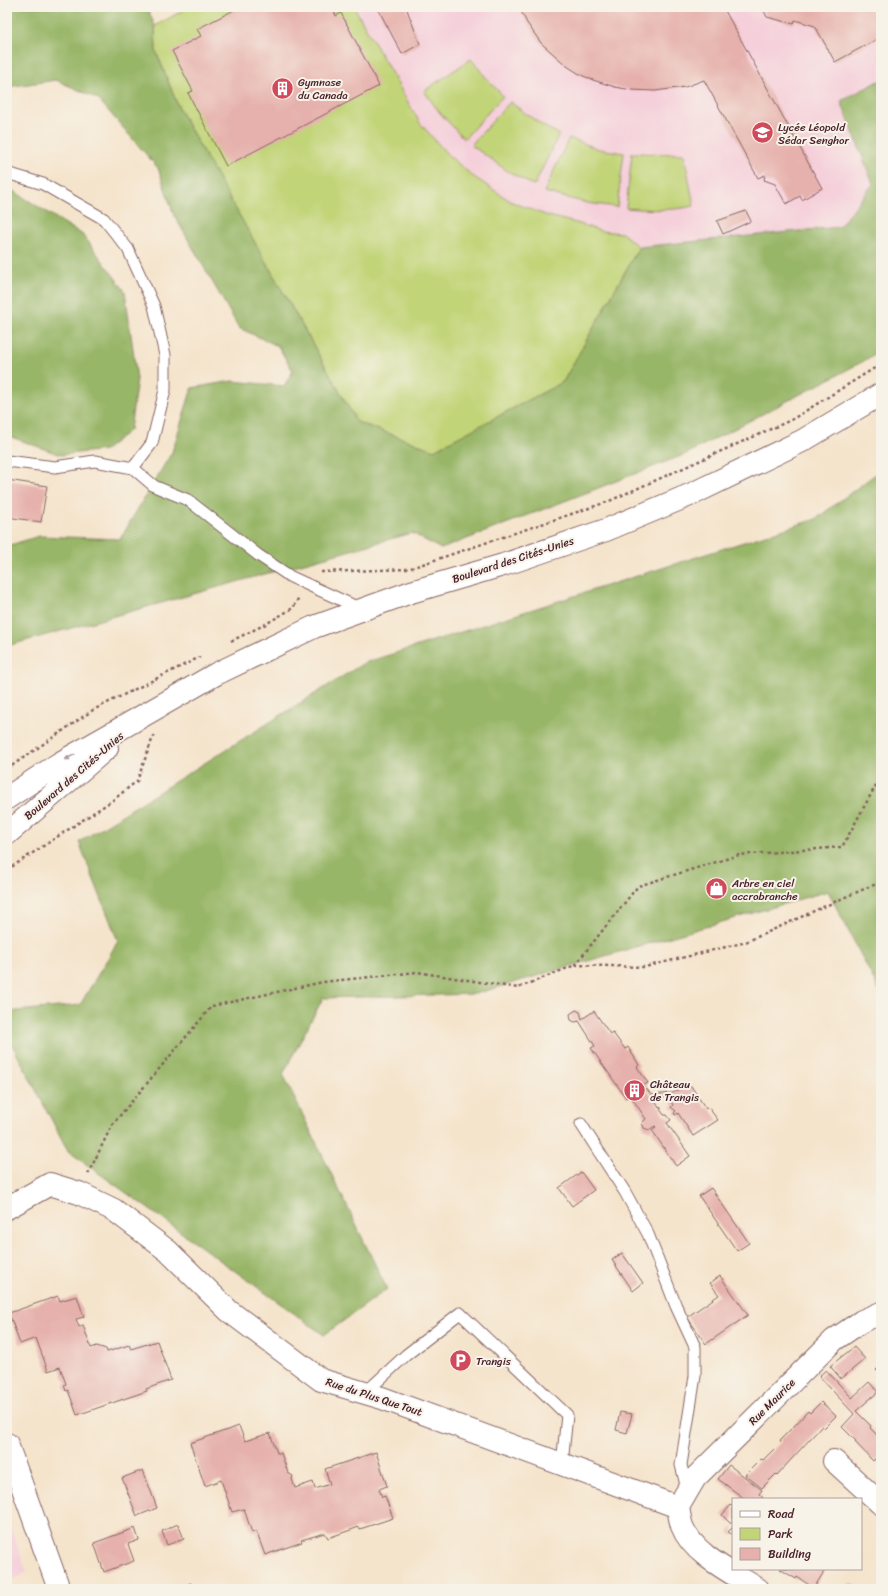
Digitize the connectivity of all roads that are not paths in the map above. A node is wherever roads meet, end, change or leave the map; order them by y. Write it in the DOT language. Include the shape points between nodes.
graph roads {
  1 [pos="7,173"];
  2 [pos="881,394"];
  3 [pos="7,461"];
  4 [pos="133,468"];
  5 [pos="362,610"];
  6 [pos="150,723"];
  7 [pos="7,798"];
  8 [pos="7,834"];
  9 [pos="581,1124"];
  10 [pos="7,1208"];
  11 [pos="881,1313"];
  12 [pos="365,1393"];
  13 [pos="7,1444"];
  14 [pos="834,1461"];
  15 [pos="562,1464"];
  16 [pos="683,1500"];
  17 [pos="881,1504"];
  18 [pos="750,1586"];
  19 [pos="59,1589"];
  1 -- 4 [label="lane" via="43,184 104,219 128,250 154,306 166,355 165,390 152,443"];
  2 -- 5 [label="street, Boulevard des Cités-Unies" via="802,441 692,494 613,527"];
  3 -- 4 [label="lane" via="55,467 95,461"];
  4 -- 5 [label="lane" via="154,486 188,500 290,577"];
  5 -- 6 [label="street, Boulevard des Cités-Unies" via="314,627 216,674"];
  6 -- 7 [label="street, Boulevard des Cités-Unies, one-way" via="60,763"];
  6 -- 8 [label="street, Boulevard des Cités-Unies"];
  9 -- 16 [label="lane" via="625,1192 648,1234 695,1347 695,1376 681,1465"];
  10 -- 12 [label="street, Rue du Plus Que Tout" via="50,1184 79,1193 114,1210 168,1251 229,1311 321,1380"];
  11 -- 16 [label="street, Rue Maurice" via="862,1321 834,1340 695,1478"];
  12 -- 15 [label="street, Rue du Plus Que Tout"];
  12 -- 15 [label="lane" via="406,1355 460,1313 566,1415"];
  13 -- 19 [label="street"];
  14 -- 17 [label="street"];
  15 -- 16 [label="street, Rue du Plus Que Tout"];
  16 -- 18 [label="street" via="682,1526 694,1544"];
}
